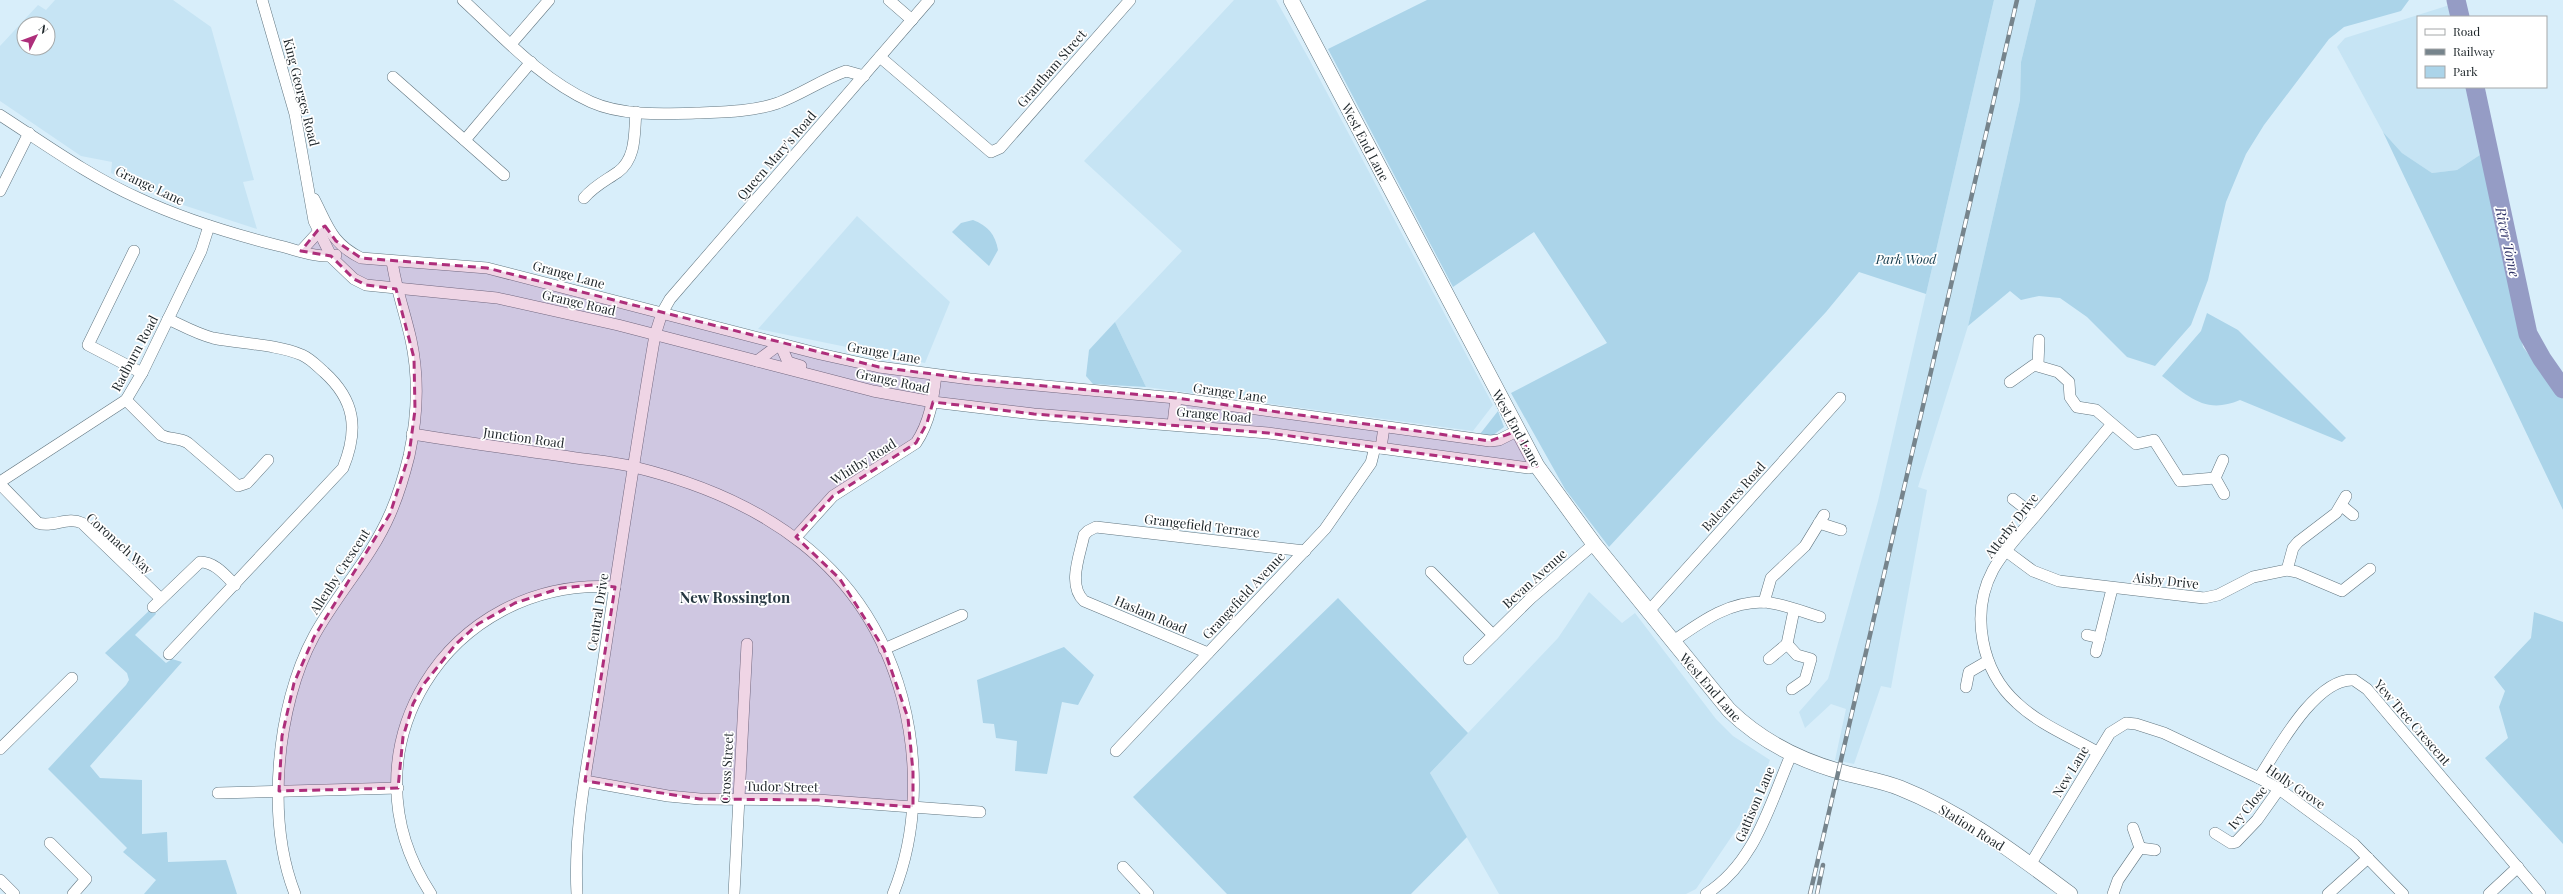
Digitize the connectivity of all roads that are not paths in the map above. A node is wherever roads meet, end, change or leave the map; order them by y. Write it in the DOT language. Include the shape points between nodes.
graph roads {
  1 [pos="262,0"];
  2 [pos="463,0"];
  3 [pos="549,0"];
  4 [pos="889,0"];
  5 [pos="929,0"];
  6 [pos="1130,0"];
  7 [pos="1294,1"];
  8 [pos="912,20"];
  9 [pos="511,44"];
  10 [pos="880,57"];
  11 [pos="531,62"];
  12 [pos="864,76"];
  13 [pos="393,78"];
  14 [pos="636,112"];
  15 [pos="0,115"];
  16 [pos="29,133"];
  17 [pos="465,140"];
  18 [pos="504,175"];
  19 [pos="0,191"];
  20 [pos="311,191"];
  21 [pos="584,198"];
  22 [pos="209,226"];
  23 [pos="322,228"];
  24 [pos="348,250"];
  25 [pos="134,251"];
  26 [pos="301,251"];
  27 [pos="332,256"];
  28 [pos="392,262"];
  29 [pos="396,289"];
  30 [pos="662,314"];
  31 [pos="168,319"];
  32 [pos="655,334"];
  33 [pos="2039,340"];
  34 [pos="780,344"];
  35 [pos="757,361"];
  36 [pos="2038,364"];
  37 [pos="142,373"];
  38 [pos="936,375"];
  39 [pos="830,380"];
  40 [pos="2010,382"];
  41 [pos="1176,398"];
  42 [pos="1840,398"];
  43 [pos="126,400"];
  44 [pos="933,402"];
  45 [pos="1173,424"];
  46 [pos="2111,424"];
  47 [pos="1384,427"];
  48 [pos="1518,431"];
  49 [pos="412,434"];
  50 [pos="1378,448"];
  51 [pos="268,460"];
  52 [pos="2223,460"];
  53 [pos="633,466"];
  54 [pos="1537,466"];
  55 [pos="2215,478"];
  56 [pos="0,483"];
  57 [pos="2224,494"];
  58 [pos="2013,499"];
  59 [pos="2353,515"];
  60 [pos="2035,516"];
  61 [pos="1841,530"];
  62 [pos="796,537"];
  63 [pos="1594,544"];
  64 [pos="1305,551"];
  65 [pos="2006,551"];
  66 [pos="2370,569"];
  67 [pos="2287,570"];
  68 [pos="1431,572"];
  69 [pos="235,585"];
  70 [pos="615,587"];
  71 [pos="2112,589"];
  72 [pos="161,599"];
  73 [pos="1084,601"];
  74 [pos="1764,602"];
  75 [pos="153,607"];
  76 [pos="1794,610"];
  77 [pos="1648,612"];
  78 [pos="962,615"];
  79 [pos="1820,617"];
  80 [pos="1493,635"];
  81 [pos="2087,635"];
  82 [pos="2100,638"];
  83 [pos="1672,642"];
  84 [pos="747,644"];
  85 [pos="1787,644"];
  86 [pos="884,649"];
  87 [pos="2096,652"];
  88 [pos="1208,653"];
  89 [pos="169,654"];
  90 [pos="1469,659"];
  91 [pos="1769,659"];
  92 [pos="1988,661"];
  93 [pos="72,678"];
  94 [pos="1966,687"];
  95 [pos="1792,689"];
  96 [pos="2155,730"];
  97 [pos="0,749"];
  98 [pos="1116,751"];
  99 [pos="2097,752"];
  100 [pos="1790,755"];
  101 [pos="1842,772"];
  102 [pos="2259,778"];
  103 [pos="586,781"];
  104 [pos="398,788"];
  105 [pos="2279,789"];
  106 [pos="278,791"];
  107 [pos="218,794"];
  108 [pos="738,799"];
  109 [pos="913,807"];
  110 [pos="980,812"];
  111 [pos="2134,828"];
  112 [pos="2215,833"];
  113 [pos="50,843"];
  114 [pos="2140,848"];
  115 [pos="2154,850"];
  116 [pos="2368,858"];
  117 [pos="2030,865"];
  118 [pos="1123,867"];
  119 [pos="2518,867"];
  120 [pos="0,880"];
  121 [pos="14,894"];
  122 [pos="73,894"];
  123 [pos="295,894"];
  124 [pos="431,894"];
  125 [pos="577,894"];
  126 [pos="734,894"];
  127 [pos="893,894"];
  128 [pos="1148,894"];
  129 [pos="1706,894"];
  130 [pos="2070,894"];
  131 [pos="2113,894"];
  132 [pos="2328,894"];
  133 [pos="2403,894"];
  134 [pos="2490,894"];
  135 [pos="2540,894"];
  1 -- 20 [label="street, King Georges Road" via="296,114"];
  2 -- 9 [label="street"];
  3 -- 9 [label="street"];
  4 -- 8 [label="street"];
  5 -- 8 [label="street, Queen Mary's Road"];
  6 -- 10 [label="street, Grantham Street" via="1000,148 991,153"];
  7 -- 48 [label="street, West End Lane"];
  8 -- 10 [label="street, Queen Mary's Road"];
  9 -- 11 [label="street"];
  10 -- 12 [label="street, Queen Mary's Road"];
  11 -- 14 [label="street" via="570,90 592,102"];
  11 -- 17 [label="street"];
  12 -- 14 [label="street" via="846,71 798,95 750,109 687,113"];
  12 -- 30 [label="street, Queen Mary's Road" via="670,299"];
  13 -- 17 [label="street"];
  14 -- 21 [label="street" via="633,151 628,162 619,171 595,185"];
  15 -- 16 [label="street, Grange Lane"];
  16 -- 19 [label="street"];
  16 -- 22 [label="street, Grange Lane" via="76,164 138,198"];
  17 -- 18 [label="street"];
  20 -- 23 [label="street, Grange Lane"];
  22 -- 26 [label="street, Grange Lane"];
  22 -- 31 [label="street, Radburn Road" via="201,251"];
  23 -- 24 [label="street, Grange Lane"];
  23 -- 26 [label="street"];
  23 -- 27 [label="street, Grange Road"];
  24 -- 27 [label="street, Grange Lane"];
  24 -- 28 [label="street, Grange Lane" via="361,258"];
  25 -- 37 [label="street" via="88,345"];
  26 -- 27 [label="street, Grange Lane"];
  27 -- 29 [label="street, Grange Road" via="354,279 366,285"];
  28 -- 29 [label="street, Allenby Crescent"];
  28 -- 30 [label="street, Grange Lane" via="487,268"];
  29 -- 32 [label="street, Grange Road" via="497,298"];
  29 -- 49 [label="street, Allenby Crescent" via="414,358 416,404"];
  30 -- 32 [label="street, Queen Mary's Road"];
  30 -- 34 [label="street, Grange Lane"];
  31 -- 37 [label="street, Radburn Road"];
  31 -- 69 [label="street" via="211,337 303,356 333,380 344,393 350,406 351,440 344,468"];
  32 -- 35 [label="street, Grange Road"];
  32 -- 53 [label="street, Central Drive"];
  33 -- 36 [label="street"];
  34 -- 35 [label="street"];
  34 -- 38 [label="street, Grange Lane" via="879,367"];
  34 -- 39 [label="street" via="788,362 815,370"];
  35 -- 39 [label="street, Grange Road"];
  36 -- 40 [label="street"];
  36 -- 46 [label="street" via="2065,376 2069,382 2070,397 2077,406 2096,410"];
  37 -- 43 [label="street, Radburn Road"];
  38 -- 41 [label="street, Grange Lane"];
  38 -- 44 [label="street, Grange Lane"];
  39 -- 44 [label="street, Grange Road"];
  41 -- 45 [label="street"];
  41 -- 47 [label="street, Grange Lane"];
  42 -- 77 [label="street, Balcarres Road"];
  43 -- 51 [label="street" via="161,435 166,438 181,438 188,442 234,484 242,486"];
  43 -- 56 [label="street, Radburn Road"];
  44 -- 45 [label="street, Grange Road" via="1034,414"];
  44 -- 62 [label="street, Whitby Road" via="923,433 916,443 833,496"];
  45 -- 50 [label="street, Grange Road" via="1268,433"];
  46 -- 55 [label="street" via="2136,444 2155,441 2180,481"];
  46 -- 60 [label="street, Atterby Drive"];
  47 -- 48 [label="street, Grange Lane" via="1490,441 1499,440"];
  47 -- 50 [label="street, Grangefield Avenue"];
  48 -- 54 [label="street, West End Lane"];
  49 -- 53 [label="street, Junction Road"];
  49 -- 106 [label="street, Allenby Crescent" via="409,455 390,514 314,637 294,683 282,736"];
  50 -- 54 [label="street, Grange Road" via="1529,468"];
  50 -- 64 [label="street, Grangefield Avenue" via="1345,501"];
  52 -- 55 [label="street"];
  53 -- 62 [label="street, Junction Road" via="723,497 758,513"];
  53 -- 70 [label="street, Central Drive"];
  54 -- 63 [label="street, West End Lane"];
  55 -- 57 [label="street"];
  56 -- 72 [label="street, Coronach Way" via="38,523 44,525 72,520 82,523"];
  58 -- 60 [label="street"];
  59 -- 67 [label="street" via="2344,501 2293,548"];
  60 -- 65 [label="street, Atterby Drive"];
  61 -- 74 [label="street" via="1822,519 1805,546 1771,578"];
  62 -- 86 [label="street, Junction Road" via="820,557 840,579 864,612"];
  63 -- 77 [label="street, West End Lane"];
  63 -- 80 [label="street, Bevan Avenue" via="1531,598"];
  64 -- 73 [label="street, Grangefield Terrace" via="1096,527 1084,535 1075,580 1075,589"];
  64 -- 88 [label="street, Grangefield Avenue"];
  65 -- 71 [label="street, Aisby Drive" via="2046,577"];
  65 -- 92 [label="street, Atterby Drive" via="1993,570 1982,604 1982,638"];
  66 -- 67 [label="street" via="2342,591"];
  67 -- 71 [label="street, Aisby Drive" via="2253,577 2218,595 2204,598"];
  68 -- 80 [label="street"];
  69 -- 72 [label="street" via="216,566 200,562"];
  69 -- 89 [label="street"];
  70 -- 103 [label="street, Central Drive"];
  70 -- 104 [label="street" via="574,586 537,594 497,612 478,624 456,644 423,684 413,704 403,736"];
  71 -- 82 [label="street"];
  72 -- 75 [label="street"];
  73 -- 88 [label="street, Haslam Road"];
  74 -- 76 [label="street"];
  74 -- 83 [label="street" via="1730,607 1709,616"];
  76 -- 79 [label="street"];
  76 -- 85 [label="street"];
  77 -- 83 [label="street, West End Lane"];
  78 -- 86 [label="street"];
  80 -- 90 [label="street, Bevan Avenue"];
  81 -- 82 [label="street"];
  82 -- 87 [label="street"];
  83 -- 100 [label="street, West End Lane" via="1747,728"];
  84 -- 108 [label="street, Cross Street"];
  85 -- 91 [label="street"];
  85 -- 95 [label="street" via="1797,655 1811,659 1805,680"];
  86 -- 109 [label="street, Junction Road" via="908,718"];
  88 -- 98 [label="street, Grangefield Avenue"];
  92 -- 94 [label="street" via="1969,672"];
  92 -- 99 [label="street, Atterby Drive" via="1992,671 2016,703"];
  93 -- 97 [label="street"];
  96 -- 99 [label="street, New Lane" via="2126,723 2110,733"];
  96 -- 102 [label="street, Holly Grove"];
  99 -- 117 [label="street, New Lane"];
  100 -- 101 [label="street, West End Lane"];
  100 -- 129 [label="street, Gattison Lane" via="1754,844 1721,885"];
  101 -- 117 [label="street, Station Road" via="1899,787 1951,811"];
  102 -- 105 [label="street, Holly Grove"];
  102 -- 119 [label="street, Yew Tree Crescent" via="2287,734 2313,702 2338,682 2354,680 2367,689"];
  103 -- 108 [label="street, Tudor Street" via="668,796"];
  103 -- 125 [label="street, Central Drive" via="578,848"];
  104 -- 106 [label="street"];
  104 -- 124 [label="street" via="405,834 423,882"];
  105 -- 112 [label="street, Ivy Close" via="2257,820 2233,843"];
  105 -- 116 [label="street, Holly Grove" via="2354,844"];
  106 -- 107 [label="street"];
  106 -- 123 [label="street, Allenby Crescent" via="283,852"];
  108 -- 109 [label="street, Tudor Street" via="818,800"];
  108 -- 126 [label="street, Cross Street"];
  109 -- 110 [label="street, Tudor Street"];
  109 -- 127 [label="street, Junction Road" via="903,863"];
  111 -- 114 [label="street"];
  113 -- 122 [label="street" via="86,879"];
  114 -- 115 [label="street"];
  114 -- 131 [label="street" via="2118,880"];
  116 -- 132 [label="street"];
  116 -- 133 [label="street, Holly Grove"];
  117 -- 130 [label="street, Station Road"];
  118 -- 128 [label="street"];
  119 -- 134 [label="street"];
  119 -- 135 [label="street, Yew Tree Crescent"];
  120 -- 121 [label="street"];
}
